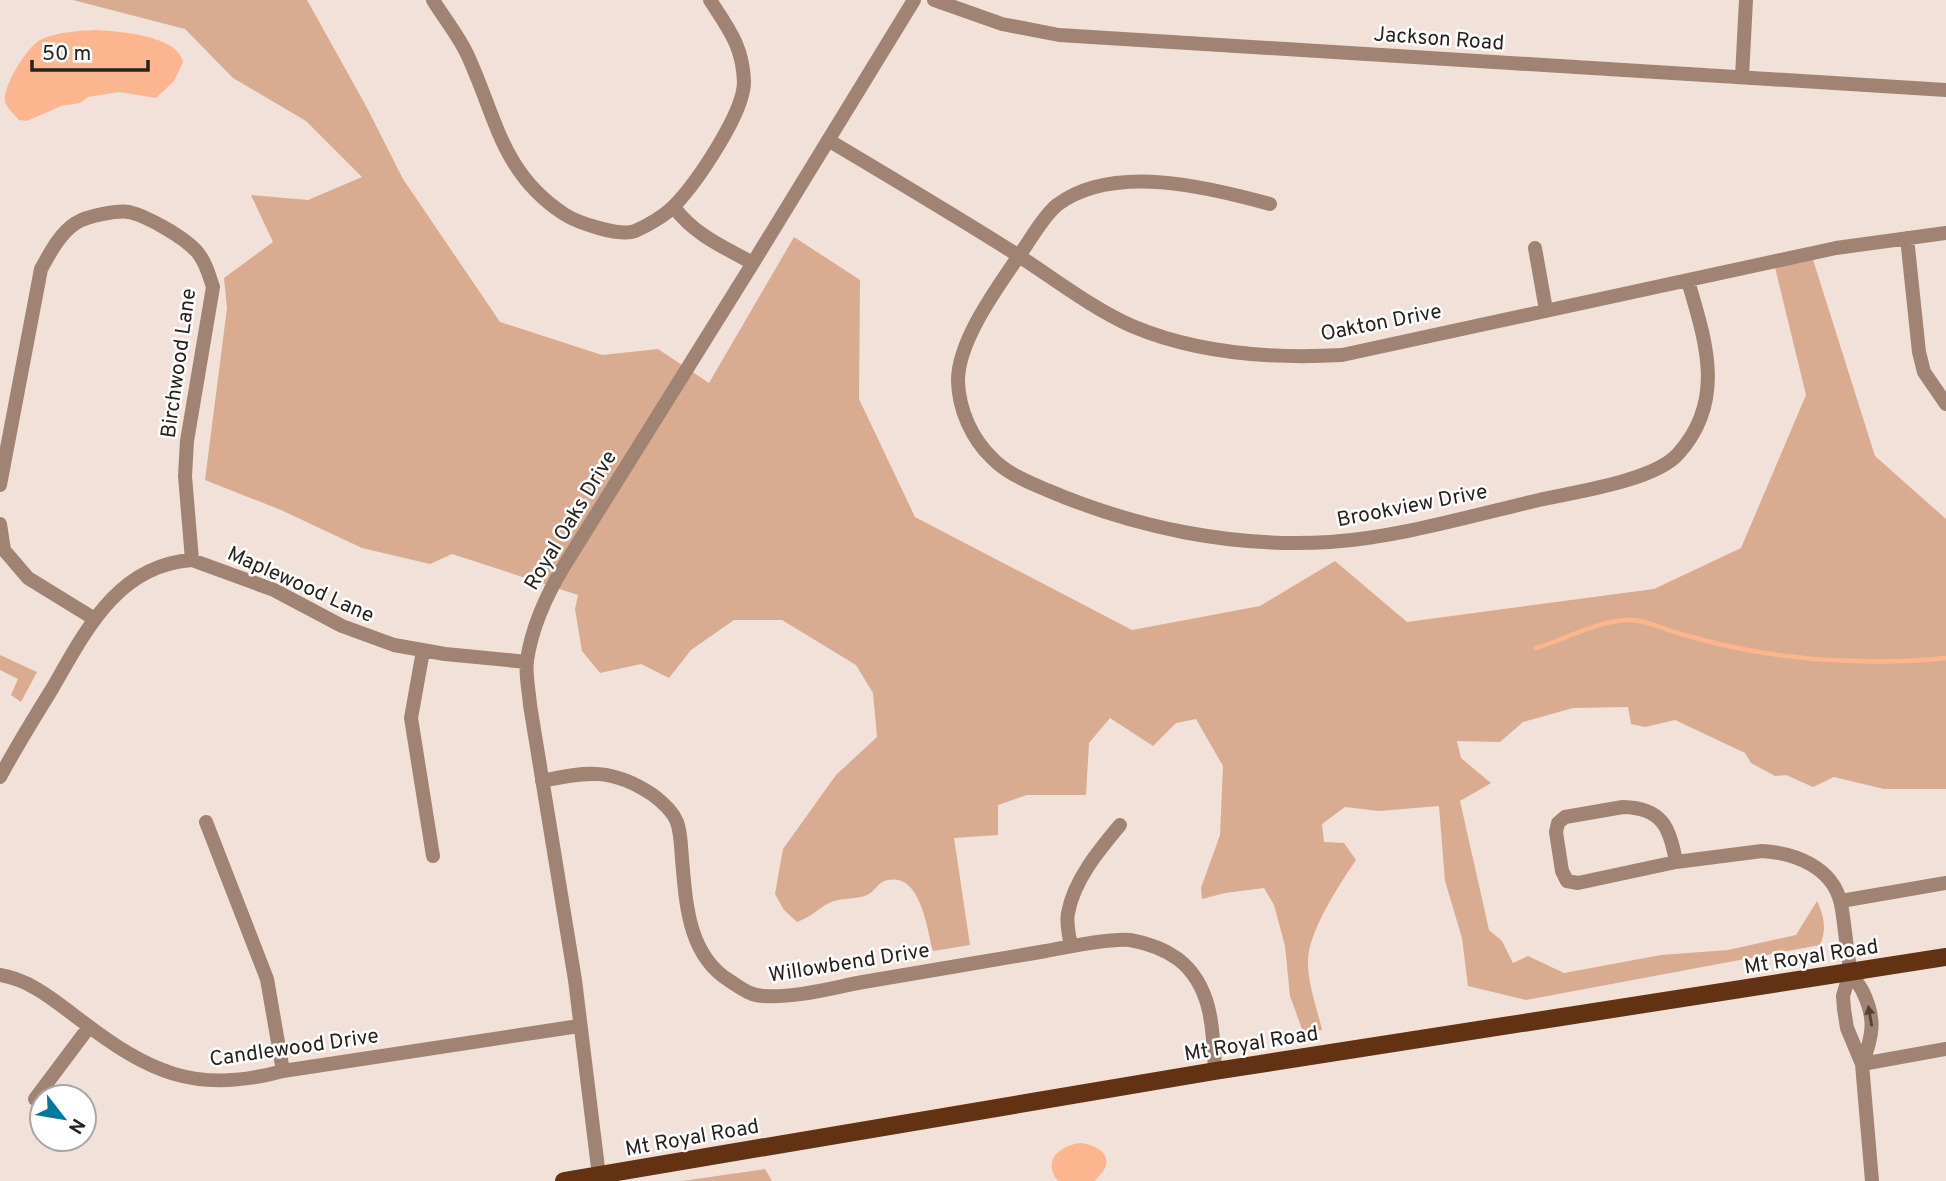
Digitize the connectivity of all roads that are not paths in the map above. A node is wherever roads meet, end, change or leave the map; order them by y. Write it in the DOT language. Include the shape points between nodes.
graph roads {
  1 [pos="433,0"];
  2 [pos="709,0"];
  3 [pos="914,0"];
  4 [pos="934,0"];
  5 [pos="1746,0"];
  6 [pos="1742,78"];
  7 [pos="1946,90"];
  8 [pos="828,140"];
  9 [pos="1270,204"];
  10 [pos="674,207"];
  11 [pos="1946,233"];
  12 [pos="1908,237"];
  13 [pos="1535,248"];
  14 [pos="1019,256"];
  15 [pos="754,263"];
  16 [pos="1688,281"];
  17 [pos="1546,310"];
  18 [pos="1946,404"];
  19 [pos="0,485"];
  20 [pos="0,524"];
  21 [pos="191,560"];
  22 [pos="93,618"];
  23 [pos="424,651"];
  24 [pos="527,662"];
  25 [pos="1,771"];
  26 [pos="542,781"];
  27 [pos="206,822"];
  28 [pos="1120,825"];
  29 [pos="433,856"];
  30 [pos="1676,863"];
  31 [pos="1946,883"];
  32 [pos="1841,901"];
  33 [pos="1071,946"];
  34 [pos="1946,957"];
  35 [pos="1850,972"];
  36 [pos="0,975"];
  37 [pos="89,1027"];
  38 [pos="579,1027"];
  39 [pos="1946,1049"];
  40 [pos="1862,1064"];
  41 [pos="283,1071"];
  42 [pos="1215,1071"];
  43 [pos="47,1083"];
  44 [pos="599,1176"];
  45 [pos="564,1181"];
  46 [pos="1872,1181"];
  1 -- 10 [label="street" via="467,52 507,154 521,176 564,215 593,228 632,232"];
  2 -- 10 [label="street" via="738,43 744,83 739,109"];
  3 -- 8 [label="street, Royal Oaks Drive"];
  4 -- 6 [label="street, Jackson Road" via="992,22 1059,35"];
  5 -- 6 [label="street"];
  6 -- 7 [label="street, Jackson Road"];
  8 -- 14 [label="street, Oakton Drive"];
  8 -- 15 [label="street, Royal Oaks Drive"];
  9 -- 14 [label="street, Brookview Drive" via="1203,187 1139,182 1102,185 1056,206"];
  10 -- 15 [label="street" via="683,220 713,242"];
  11 -- 12 [label="street, Oakton Drive"];
  12 -- 16 [label="street, Oakton Drive"];
  12 -- 18 [label="street" via="1919,352 1924,372"];
  13 -- 17 [label="street"];
  14 -- 16 [label="street, Brookview Drive" via="973,329 962,356 958,383 973,436 1006,470 1076,502 1209,538 1255,542 1331,542 1387,534 1654,472 1690,440 1707,401 1706,347"];
  14 -- 17 [label="street, Oakton Drive" via="1134,327 1205,348 1275,357 1342,355"];
  15 -- 24 [label="street, Royal Oaks Drive" via="564,566 540,614"];
  16 -- 17 [label="street, Oakton Drive"];
  19 -- 21 [label="street, Birchwood Lane" via="41,269 53,246 77,222 128,212 173,233 197,251 213,287 187,441"];
  20 -- 22 [label="street" via="4,550 28,578"];
  21 -- 22 [label="street" via="141,576"];
  21 -- 23 [label="street, Maplewood Lane" via="274,590 371,638"];
  22 -- 25 [label="street"];
  23 -- 24 [label="street, Maplewood Lane"];
  23 -- 29 [label="street" via="411,718"];
  24 -- 26 [label="street, Royal Oaks Drive"];
  26 -- 33 [label="street, Willowbend Drive" via="571,774 610,774 662,802 677,821 686,908 694,936 705,960 747,992 762,996 807,992"];
  26 -- 38 [label="street, Royal Oaks Drive"];
  27 -- 41 [label="street" via="267,979"];
  28 -- 33 [label="street" via="1071,900 1067,915"];
  30 -- 30 [label="street" via="1578,883 1567,881 1562,872 1558,823 1566,817 1642,807 1664,824"];
  30 -- 32 [label="street" via="1762,851 1790,855 1815,867"];
  31 -- 32 [label="street"];
  32 -- 35 [label="street"];
  33 -- 42 [label="street, Willowbend Drive" via="1127,940 1158,947 1179,960 1206,998"];
  34 -- 35 [label="main road, Mt Royal Road"];
  35 -- 40 [label="street" via="1844,1009"];
  40 -- 35 [label="street, one-way" via="1873,1024 1862,990"];
  35 -- 42 [label="main road, Mt Royal Road"];
  36 -- 37 [label="street, Candlewood Drive" via="30,985"];
  37 -- 41 [label="street, Candlewood Drive" via="138,1060 192,1080 238,1080"];
  37 -- 43 [label="street"];
  38 -- 41 [label="street, Candlewood Drive"];
  38 -- 44 [label="street, Royal Oaks Drive"];
  39 -- 40 [label="street"];
  40 -- 46 [label="street"];
  42 -- 44 [label="main road, Mt Royal Road"];
  44 -- 45 [label="main road, Mt Royal Road"];
}
